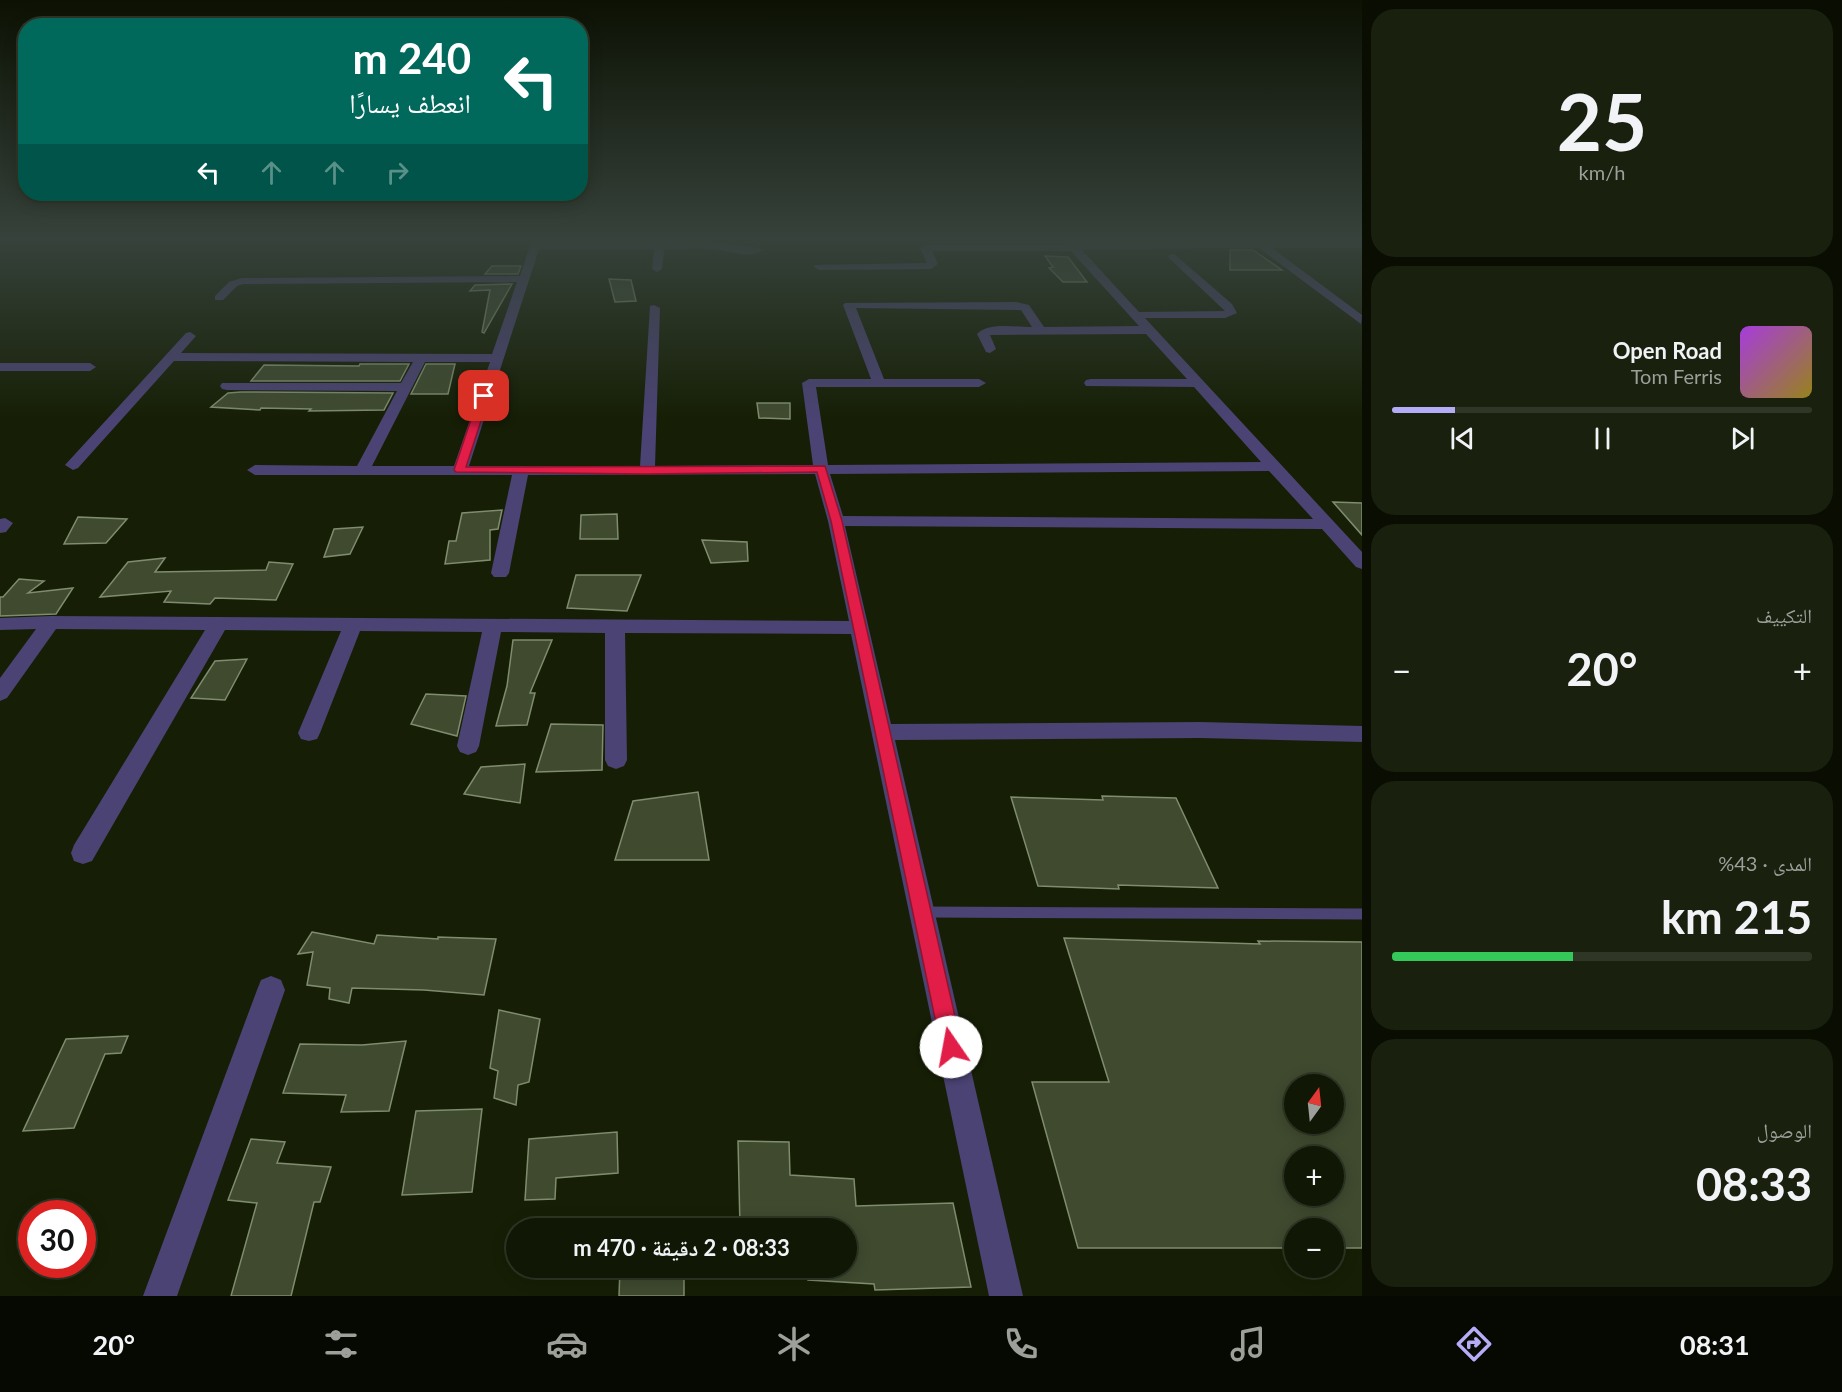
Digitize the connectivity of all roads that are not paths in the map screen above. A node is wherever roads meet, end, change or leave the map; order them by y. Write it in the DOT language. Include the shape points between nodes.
graph roads {
  1 [pos="517,297"];
  2 [pos="1119,297"];
  3 [pos="1219,297"];
  4 [pos="1331,297"];
  5 [pos="654,308"];
  6 [pos="1135,315"];
  7 [pos="1361,320"];
  8 [pos="1040,330"];
  9 [pos="1149,330"];
  10 [pos="190,336"];
  11 [pos="990,349"];
  12 [pos="171,357"];
  13 [pos="497,357"];
  14 [pos="421,358"];
  15 [pos="0,367"];
  16 [pos="90,367"];
  17 [pos="1091,382"];
  18 [pos="1197,383"];
  19 [pos="879,384"];
  20 [pos="979,384"];
  21 [pos="227,386"];
  22 [pos="405,387"];
  23 [pos="73,465"];
  24 [pos="1274,466"];
  25 [pos="821,468"];
  26 [pos="255,470"];
  27 [pos="362,470"];
  28 [pos="460,470"];
  29 [pos="521,470"];
  30 [pos="646,471"];
  31 [pos="836,521"];
  32 [pos="1326,524"];
  33 [pos="1362,563"];
  34 [pos="500,573"];
  35 [pos="51,622"];
  36 [pos="219,623"];
  37 [pos="0,624"];
  38 [pos="353,624"];
  39 [pos="493,625"];
  40 [pos="615,626"];
  41 [pos="860,628"];
  42 [pos="0,693"];
  43 [pos="883,732"];
  44 [pos="309,733"];
  45 [pos="1362,734"];
  46 [pos="468,746"];
  47 [pos="616,760"];
  48 [pos="83,853"];
  49 [pos="922,912"];
  50 [pos="1362,914"];
  51 [pos="272,990"];
  52 [pos="160,1296"];
  53 [pos="1006,1296"];
  1 -- 13 [label="street"];
  2 -- 6 [label="street"];
  3 -- 6 [label="street" via="1232,313"];
  4 -- 7 [label="street"];
  5 -- 30 [label="street"];
  6 -- 9 [label="street"];
  8 -- 9 [label="street"];
  8 -- 11 [label="street" via="987,331 983,334"];
  8 -- 19 [label="street" via="1024,308 1016,305 849,305"];
  9 -- 18 [label="street"];
  10 -- 12 [label="street"];
  12 -- 14 [label="street"];
  12 -- 23 [label="street"];
  13 -- 14 [label="street"];
  13 -- 28 [label="street"];
  14 -- 22 [label="street"];
  15 -- 16 [label="street"];
  17 -- 18 [label="street"];
  18 -- 24 [label="street"];
  19 -- 20 [label="street"];
  19 -- 25 [label="street" via="809,383"];
  21 -- 22 [label="street"];
  22 -- 27 [label="street"];
  24 -- 25 [label="street"];
  24 -- 32 [label="street"];
  25 -- 30 [label="street"];
  25 -- 31 [label="street"];
  26 -- 27 [label="street"];
  27 -- 28 [label="street"];
  28 -- 29 [label="street"];
  29 -- 30 [label="street"];
  29 -- 34 [label="street"];
  31 -- 32 [label="street"];
  31 -- 41 [label="street"];
  32 -- 33 [label="street"];
  35 -- 36 [label="street"];
  35 -- 37 [label="street"];
  35 -- 42 [label="street"];
  36 -- 38 [label="street"];
  36 -- 48 [label="street"];
  38 -- 39 [label="street"];
  38 -- 44 [label="street"];
  39 -- 40 [label="street"];
  39 -- 46 [label="street"];
  40 -- 41 [label="street"];
  40 -- 47 [label="street"];
  41 -- 43 [label="street"];
  43 -- 45 [label="street" via="1200,730"];
  43 -- 49 [label="street"];
  49 -- 50 [label="lane"];
  49 -- 53 [label="street"];
  51 -- 52 [label="street"];
}
